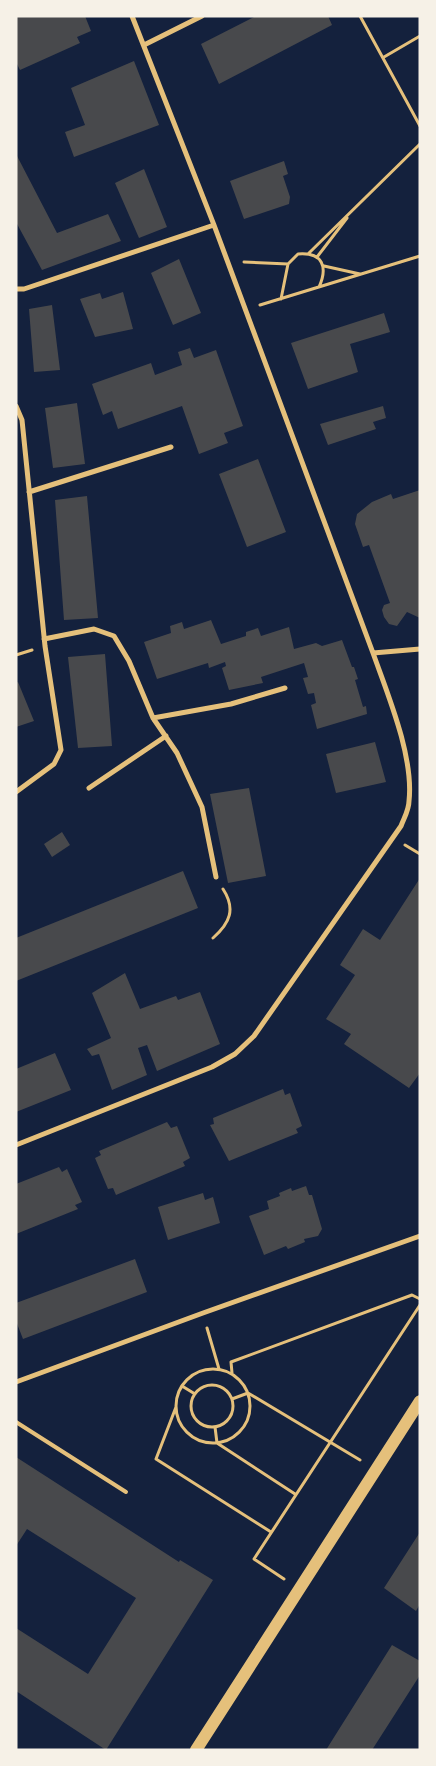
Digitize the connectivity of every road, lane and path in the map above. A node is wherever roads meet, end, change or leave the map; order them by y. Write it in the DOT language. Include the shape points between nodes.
graph roads {
  1 [pos="132,16"];
  2 [pos="202,16"];
  3 [pos="360,16"];
  4 [pos="420,36"];
  5 [pos="144,45"];
  6 [pos="384,57"];
  7 [pos="420,126"];
  8 [pos="420,144"];
  9 [pos="354,209"];
  10 [pos="214,225"];
  11 [pos="309,253"];
  12 [pos="420,256"];
  13 [pos="317,258"];
  14 [pos="227,262"];
  15 [pos="288,264"];
  16 [pos="324,266"];
  17 [pos="362,274"];
  18 [pos="319,288"];
  19 [pos="16,289"];
  20 [pos="281,299"];
  21 [pos="245,310"];
  22 [pos="16,406"];
  23 [pos="171,447"];
  24 [pos="29,492"];
  25 [pos="44,639"];
  26 [pos="420,649"];
  27 [pos="373,653"];
  28 [pos="285,688"];
  29 [pos="153,718"];
  30 [pos="166,736"];
  31 [pos="89,788"];
  32 [pos="16,792"];
  33 [pos="216,877"];
  34 [pos="213,938"];
  35 [pos="16,1146"];
  36 [pos="420,1236"];
  37 [pos="420,1299"];
  38 [pos="420,1305"];
  39 [pos="202,1313"];
  40 [pos="219,1369"];
  41 [pos="232,1374"];
  42 [pos="16,1382"];
  43 [pos="182,1386"];
  44 [pos="248,1393"];
  45 [pos="195,1394"];
  46 [pos="232,1399"];
  47 [pos="420,1401"];
  48 [pos="176,1407"];
  49 [pos="16,1422"];
  50 [pos="215,1427"];
  51 [pos="330,1441"];
  52 [pos="217,1443"];
  53 [pos="376,1469"];
  54 [pos="126,1492"];
  55 [pos="295,1494"];
  56 [pos="272,1532"];
  57 [pos="299,1589"];
  58 [pos="196,1750"];
  1 -- 5 [label="street"];
  2 -- 5 [label="street"];
  3 -- 6 [label="path"];
  4 -- 6 [label="path"];
  5 -- 10 [label="street"];
  6 -- 7 [label="path"];
  8 -- 9 [label="path"];
  9 -- 11 [label="path"];
  9 -- 13 [label="path"];
  10 -- 14 [label="street"];
  10 -- 19 [label="street"];
  11 -- 13 [label="path"];
  11 -- 15 [label="path" via="298,254"];
  12 -- 17 [label="path"];
  13 -- 16 [label="path"];
  14 -- 15 [label="path"];
  14 -- 21 [label="street"];
  15 -- 20 [label="path"];
  16 -- 17 [label="path"];
  16 -- 18 [label="path"];
  17 -- 18 [label="path"];
  18 -- 20 [label="path"];
  20 -- 21 [label="path"];
  21 -- 27 [label="street"];
  22 -- 24 [label="street" via="22,420"];
  23 -- 24 [label="street"];
  24 -- 25 [label="street"];
  25 -- 29 [label="street" via="94,629 114,636 129,661"];
  25 -- 32 [label="street" via="61,750 54,764"];
  26 -- 27 [label="street"];
  27 -- 35 [label="street" via="397,721 410,781 409,803 401,826 254,1036 235,1054 212,1067"];
  28 -- 29 [label="street" via="230,704"];
  29 -- 30 [label="street"];
  30 -- 31 [label="street"];
  30 -- 33 [label="street" via="202,806"];
  33 -- 34 [label="path" via="230,899 230,912 225,928"];
  36 -- 39 [label="street"];
  37 -- 41 [label="path" via="412,1295 231,1362"];
  38 -- 51 [label="path"];
  39 -- 40 [label="path"];
  39 -- 42 [label="street"];
  40 -- 41 [label="path"];
  40 -- 43 [label="path" via="198,1372"];
  41 -- 44 [label="path"];
  43 -- 45 [label="path"];
  43 -- 48 [label="path"];
  44 -- 46 [label="path"];
  44 -- 51 [label="path"];
  44 -- 52 [label="path" via="250,1416 245,1426 228,1440"];
  45 -- 46 [label="path" via="212,1384 225,1388"];
  45 -- 50 [label="path" via="192,1414 201,1424"];
  46 -- 50 [label="path" via="231,1417"];
  47 -- 53 [label="main road"];
  48 -- 52 [label="path" via="181,1424 193,1438"];
  48 -- 56 [label="path" via="156,1459"];
  49 -- 54 [label="lane"];
  50 -- 52 [label="path"];
  51 -- 53 [label="path"];
  51 -- 55 [label="path"];
  52 -- 55 [label="path"];
  53 -- 57 [label="main road"];
  55 -- 56 [label="path"];
  56 -- 57 [label="path" via="254,1560"];
  57 -- 58 [label="main road"];
}
